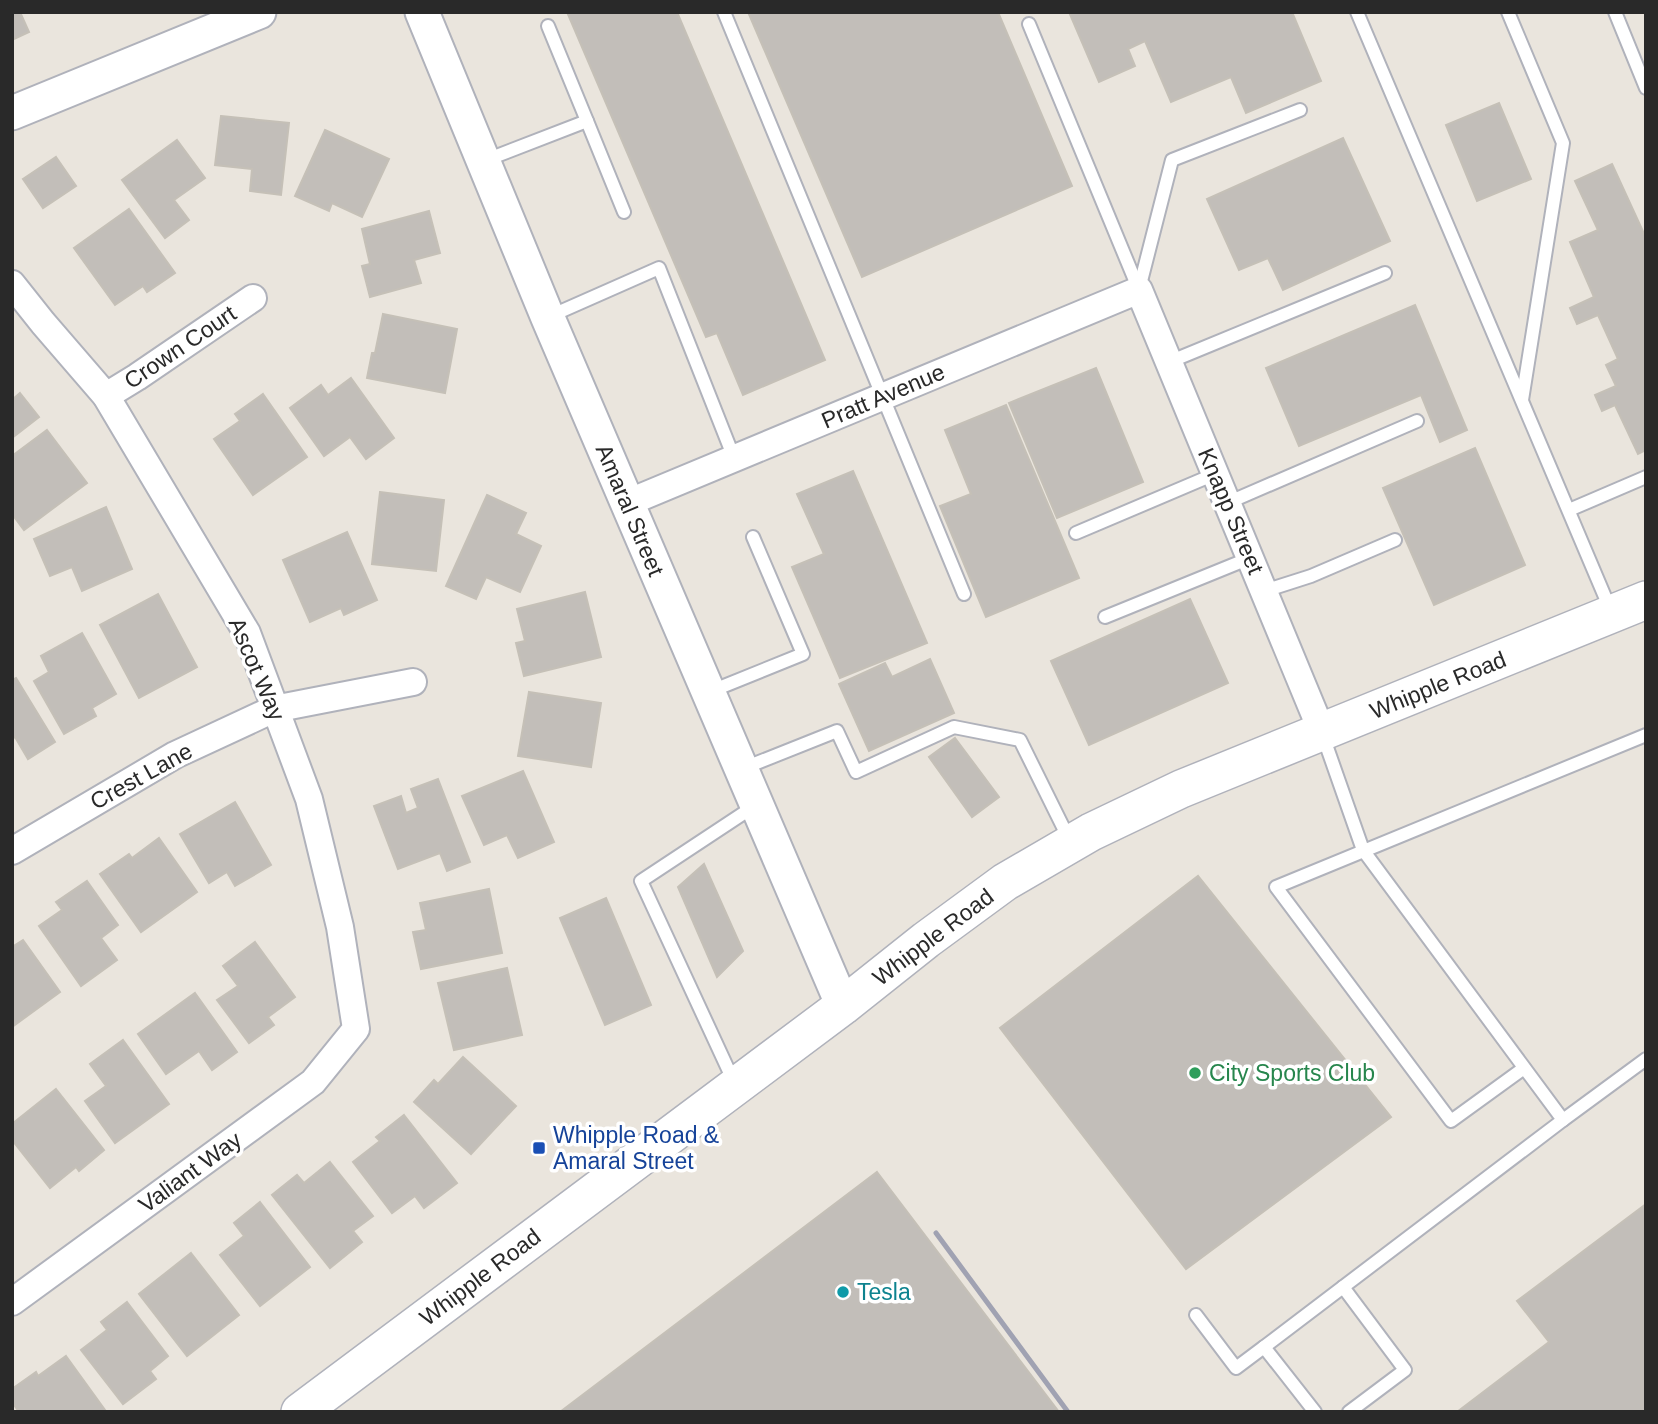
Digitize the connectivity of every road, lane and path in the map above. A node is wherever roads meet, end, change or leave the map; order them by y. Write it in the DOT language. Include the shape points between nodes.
graph roads {
  1 [pos="259,12"];
  2 [pos="422,12"];
  3 [pos="724,12"];
  4 [pos="1357,12"];
  5 [pos="1508,12"];
  6 [pos="1615,12"];
  7 [pos="1029,24"];
  8 [pos="548,26"];
  9 [pos="1646,88"];
  10 [pos="1300,110"];
  11 [pos="12,113"];
  12 [pos="587,121"];
  13 [pos="482,161"];
  14 [pos="624,212"];
  15 [pos="1385,273"];
  16 [pos="12,284"];
  17 [pos="1139,290"];
  18 [pos="253,298"];
  19 [pos="548,318"];
  20 [pos="1169,362"];
  21 [pos="106,396"];
  22 [pos="884,396"];
  23 [pos="1522,400"];
  24 [pos="1417,421"];
  25 [pos="734,458"];
  26 [pos="1215,474"];
  27 [pos="1646,477"];
  28 [pos="627,503"];
  29 [pos="1227,503"];
  30 [pos="1569,510"];
  31 [pos="1076,533"];
  32 [pos="753,537"];
  33 [pos="1395,540"];
  34 [pos="1250,558"];
  35 [pos="1264,591"];
  36 [pos="964,594"];
  37 [pos="1646,600"];
  38 [pos="1613,614"];
  39 [pos="1105,617"];
  40 [pos="413,682"];
  41 [pos="708,693"];
  42 [pos="274,709"];
  43 [pos="1322,732"];
  44 [pos="1646,735"];
  45 [pos="741,769"];
  46 [pos="756,805"];
  47 [pos="1071,844"];
  48 [pos="1363,850"];
  49 [pos="12,851"];
  50 [pos="843,1006"];
  51 [pos="356,1028"];
  52 [pos="1646,1059"];
  53 [pos="1524,1068"];
  54 [pos="736,1086"];
  55 [pos="1563,1120"];
  56 [pos="1343,1287"];
  57 [pos="12,1302"];
  58 [pos="1196,1315"];
  59 [pos="1264,1347"];
  60 [pos="300,1412"];
  61 [pos="1315,1412"];
  62 [pos="1349,1412"];
  1 -- 11 [label="street"];
  2 -- 13 [label="street, Amaral Street"];
  3 -- 22 [label="lane"];
  4 -- 23 [label="lane"];
  5 -- 23 [label="lane" via="1563,143"];
  6 -- 9 [label="lane"];
  7 -- 17 [label="lane"];
  8 -- 12 [label="lane"];
  10 -- 17 [label="lane" via="1172,160"];
  12 -- 13 [label="lane"];
  12 -- 14 [label="lane"];
  13 -- 19 [label="street, Amaral Street"];
  15 -- 20 [label="lane"];
  16 -- 21 [label="street, Ascot Way"];
  17 -- 20 [label="street, Knapp Street"];
  17 -- 22 [label="street, Pratt Avenue"];
  18 -- 21 [label="street, Crown Court"];
  19 -- 25 [label="lane" via="659,268"];
  19 -- 28 [label="street, Amaral Street"];
  20 -- 26 [label="street, Knapp Street"];
  21 -- 42 [label="street, Ascot Way" via="247,633"];
  22 -- 25 [label="street, Pratt Avenue"];
  22 -- 36 [label="lane"];
  23 -- 30 [label="lane"];
  24 -- 29 [label="lane"];
  25 -- 28 [label="street, Pratt Avenue"];
  26 -- 29 [label="street, Knapp Street"];
  26 -- 31 [label="lane"];
  27 -- 30 [label="lane"];
  28 -- 41 [label="street, Amaral Street"];
  29 -- 34 [label="street, Knapp Street"];
  30 -- 38 [label="lane"];
  32 -- 41 [label="lane" via="803,654"];
  33 -- 35 [label="lane"];
  34 -- 35 [label="street, Knapp Street"];
  34 -- 39 [label="lane"];
  35 -- 43 [label="street, Knapp Street"];
  37 -- 38 [label="main road, Whipple Road"];
  38 -- 43 [label="main road, Whipple Road"];
  40 -- 42 [label="street, Crest Lane"];
  41 -- 45 [label="street, Amaral Street"];
  42 -- 49 [label="street, Crest Lane" via="174,755"];
  42 -- 51 [label="street, Ascot Way" via="309,799 340,927"];
  43 -- 47 [label="main road, Whipple Road" via="1181,789"];
  43 -- 48 [label="lane"];
  44 -- 48 [label="lane"];
  45 -- 46 [label="street, Amaral Street"];
  45 -- 47 [label="lane" via="837,731 856,772 954,727 1020,740"];
  46 -- 50 [label="street, Amaral Street"];
  46 -- 54 [label="lane" via="641,881"];
  47 -- 50 [label="main road, Whipple Road" via="1005,882"];
  48 -- 53 [label="lane"];
  48 -- 53 [label="lane" via="1276,887 1451,1122"];
  50 -- 54 [label="main road, Whipple Road"];
  51 -- 57 [label="street, Valiant Way" via="313,1082"];
  52 -- 55 [label="lane"];
  53 -- 55 [label="lane"];
  54 -- 60 [label="main road, Whipple Road"];
  55 -- 56 [label="lane"];
  56 -- 59 [label="lane"];
  56 -- 62 [label="lane" via="1405,1370"];
  58 -- 59 [label="lane" via="1236,1368"];
  59 -- 61 [label="lane"];
}
